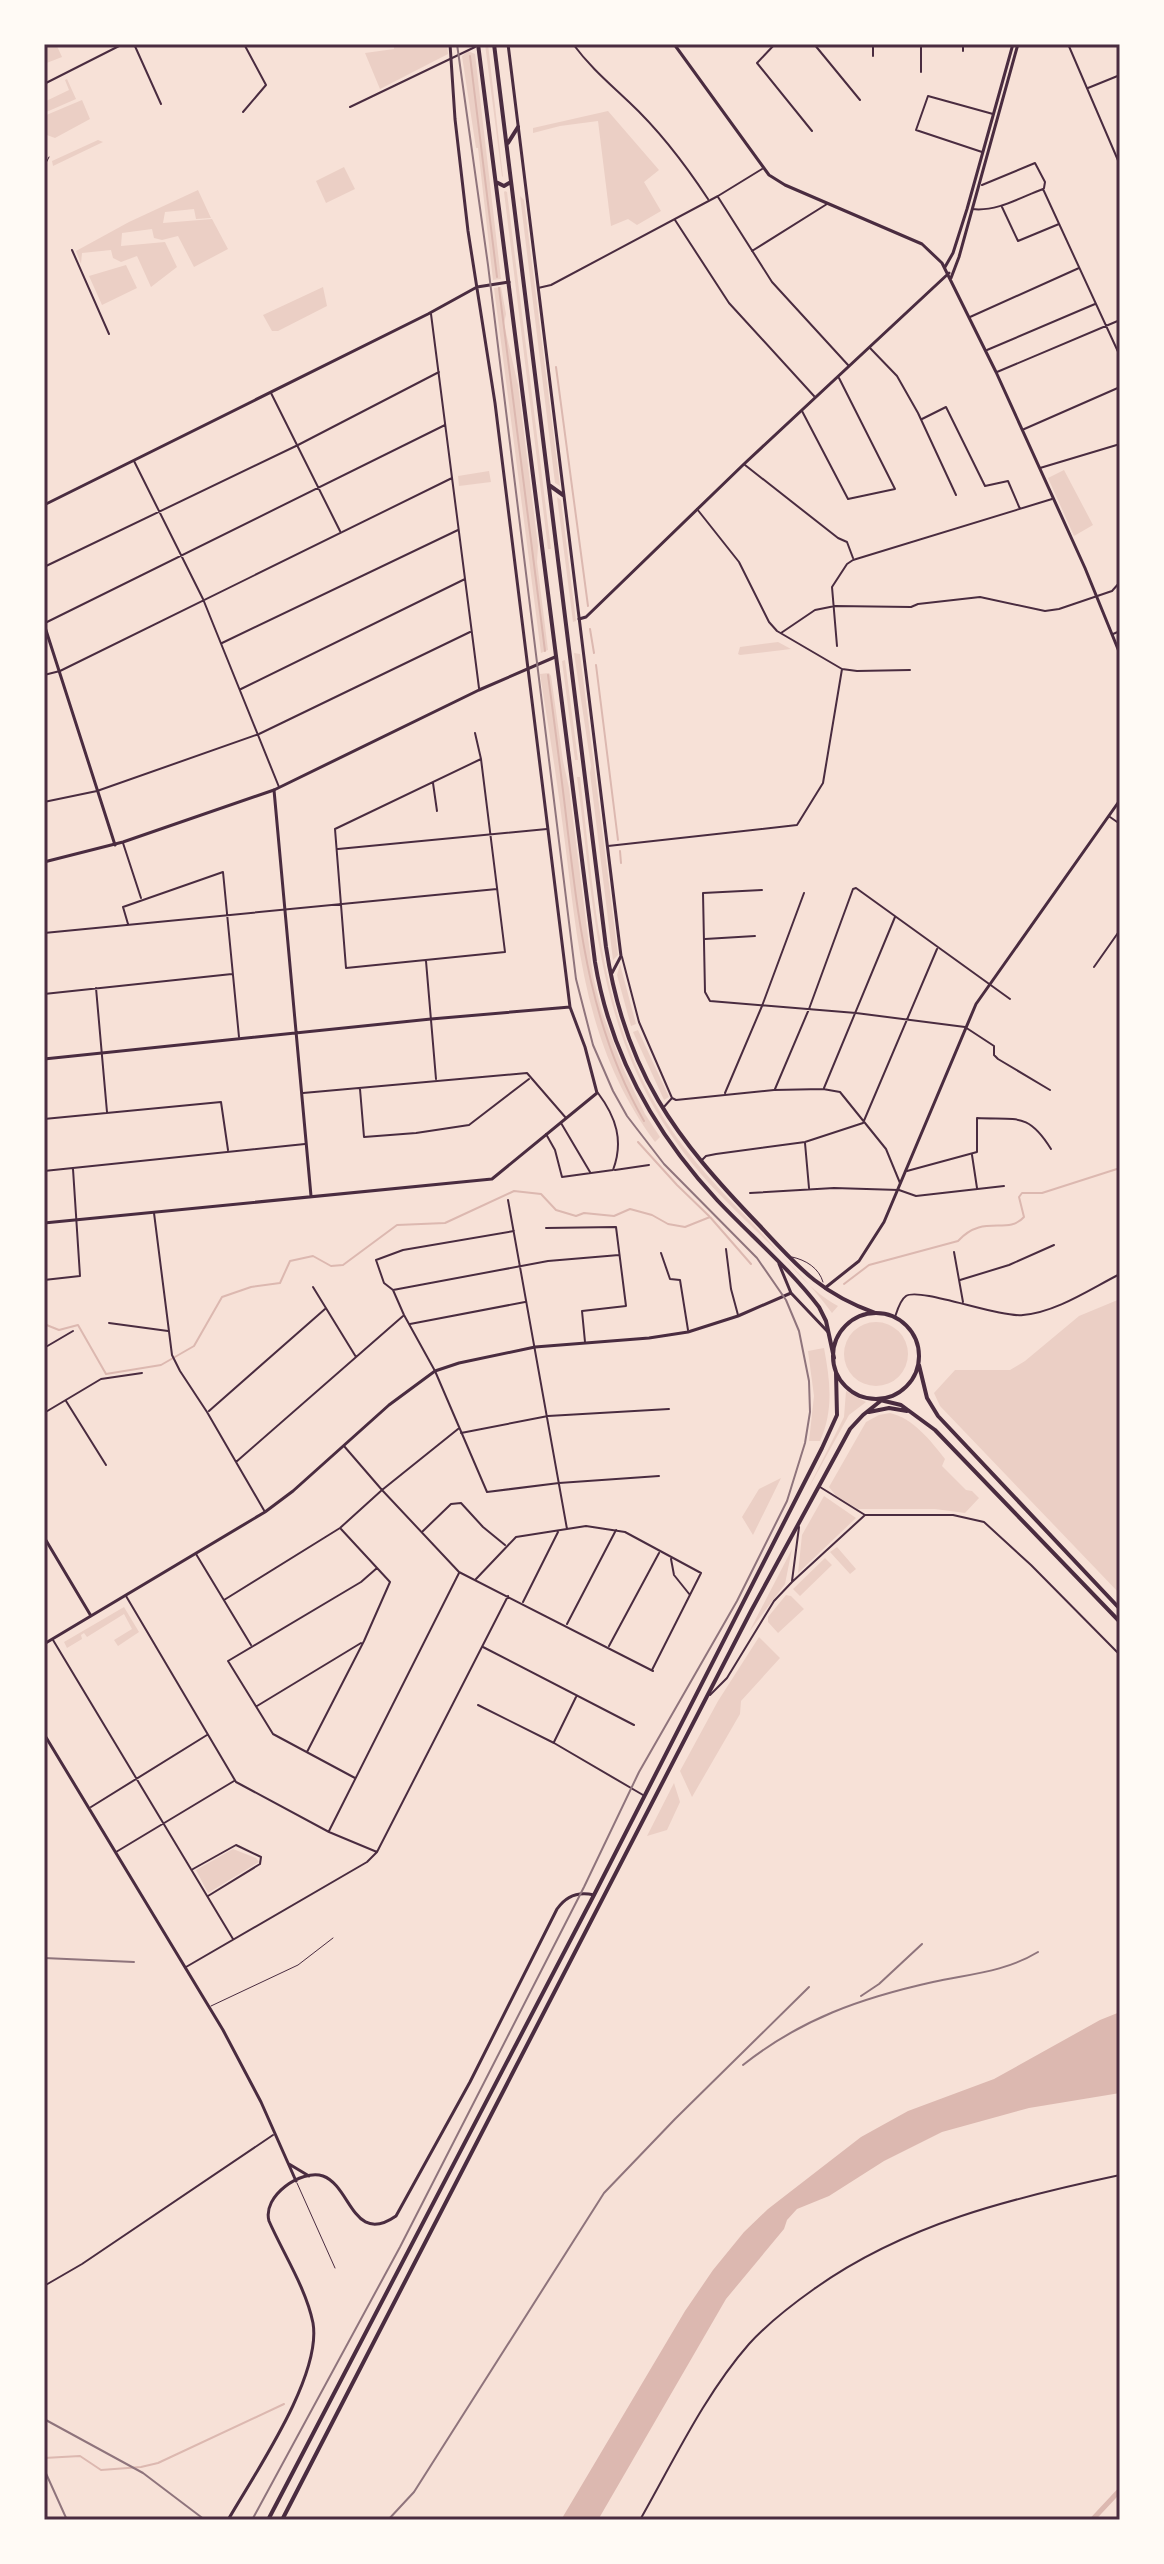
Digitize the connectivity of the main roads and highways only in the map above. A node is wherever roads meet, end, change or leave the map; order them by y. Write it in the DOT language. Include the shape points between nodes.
graph roads {
  1 [pos="494,44"];
  2 [pos="479,45"];
  3 [pos="518,127"];
  4 [pos="507,145"];
  5 [pos="512,181"];
  6 [pos="496,182"];
  7 [pos="548,485"];
  8 [pos="563,495"];
  9 [pos="569,650"];
  10 [pos="556,656"];
  11 [pos="583,767"];
  12 [pos="570,768"];
  13 [pos="875,1313"];
  14 [pos="834,1358"];
  15 [pos="919,1365"];
  16 [pos="836,1372"];
  17 [pos="880,1399"];
  18 [pos="913,1413"];
  19 [pos="863,1415"];
  20 [pos="1120,1609"];
  21 [pos="1120,1622"];
  22 [pos="697,1694"];
  23 [pos="706,1699"];
  24 [pos="268,2520"];
  25 [pos="282,2520"];
  1 -- 4 [label="highway"];
  2 -- 6 [label="highway"];
  3 -- 4 [label="highway"];
  4 -- 5 [label="highway"];
  5 -- 6 [label="highway" via="504,186"];
  5 -- 7 [label="highway"];
  6 -- 10 [label="highway"];
  7 -- 8 [label="highway"];
  7 -- 9 [label="highway"];
  9 -- 10 [label="highway"];
  9 -- 11 [label="highway"];
  10 -- 12 [label="highway"];
  11 -- 12 [label="highway"];
  11 -- 13 [label="highway" via="611,976 649,1086 700,1162 787,1256 824,1289"];
  12 -- 14 [label="highway" via="596,970 629,1070 652,1116 687,1165 819,1307"];
  13 -- 14 [label="highway" via="847,1325"];
  13 -- 15 [label="highway" via="907,1326 916,1339"];
  14 -- 16 [label="highway"];
  15 -- 17 [label="highway" via="906,1387"];
  15 -- 20 [label="highway" via="927,1398 938,1416"];
  16 -- 17 [label="highway" via="852,1392"];
  16 -- 22 [label="highway" via="834,1422"];
  17 -- 18 [label="highway"];
  17 -- 19 [label="highway"];
  18 -- 19 [label="highway" via="889,1408"];
  18 -- 21 [label="highway" via="943,1437"];
  19 -- 23 [label="highway" via="850,1429"];
  22 -- 23 [label="highway"];
  22 -- 24 [label="highway"];
  23 -- 25 [label="highway"];
}
